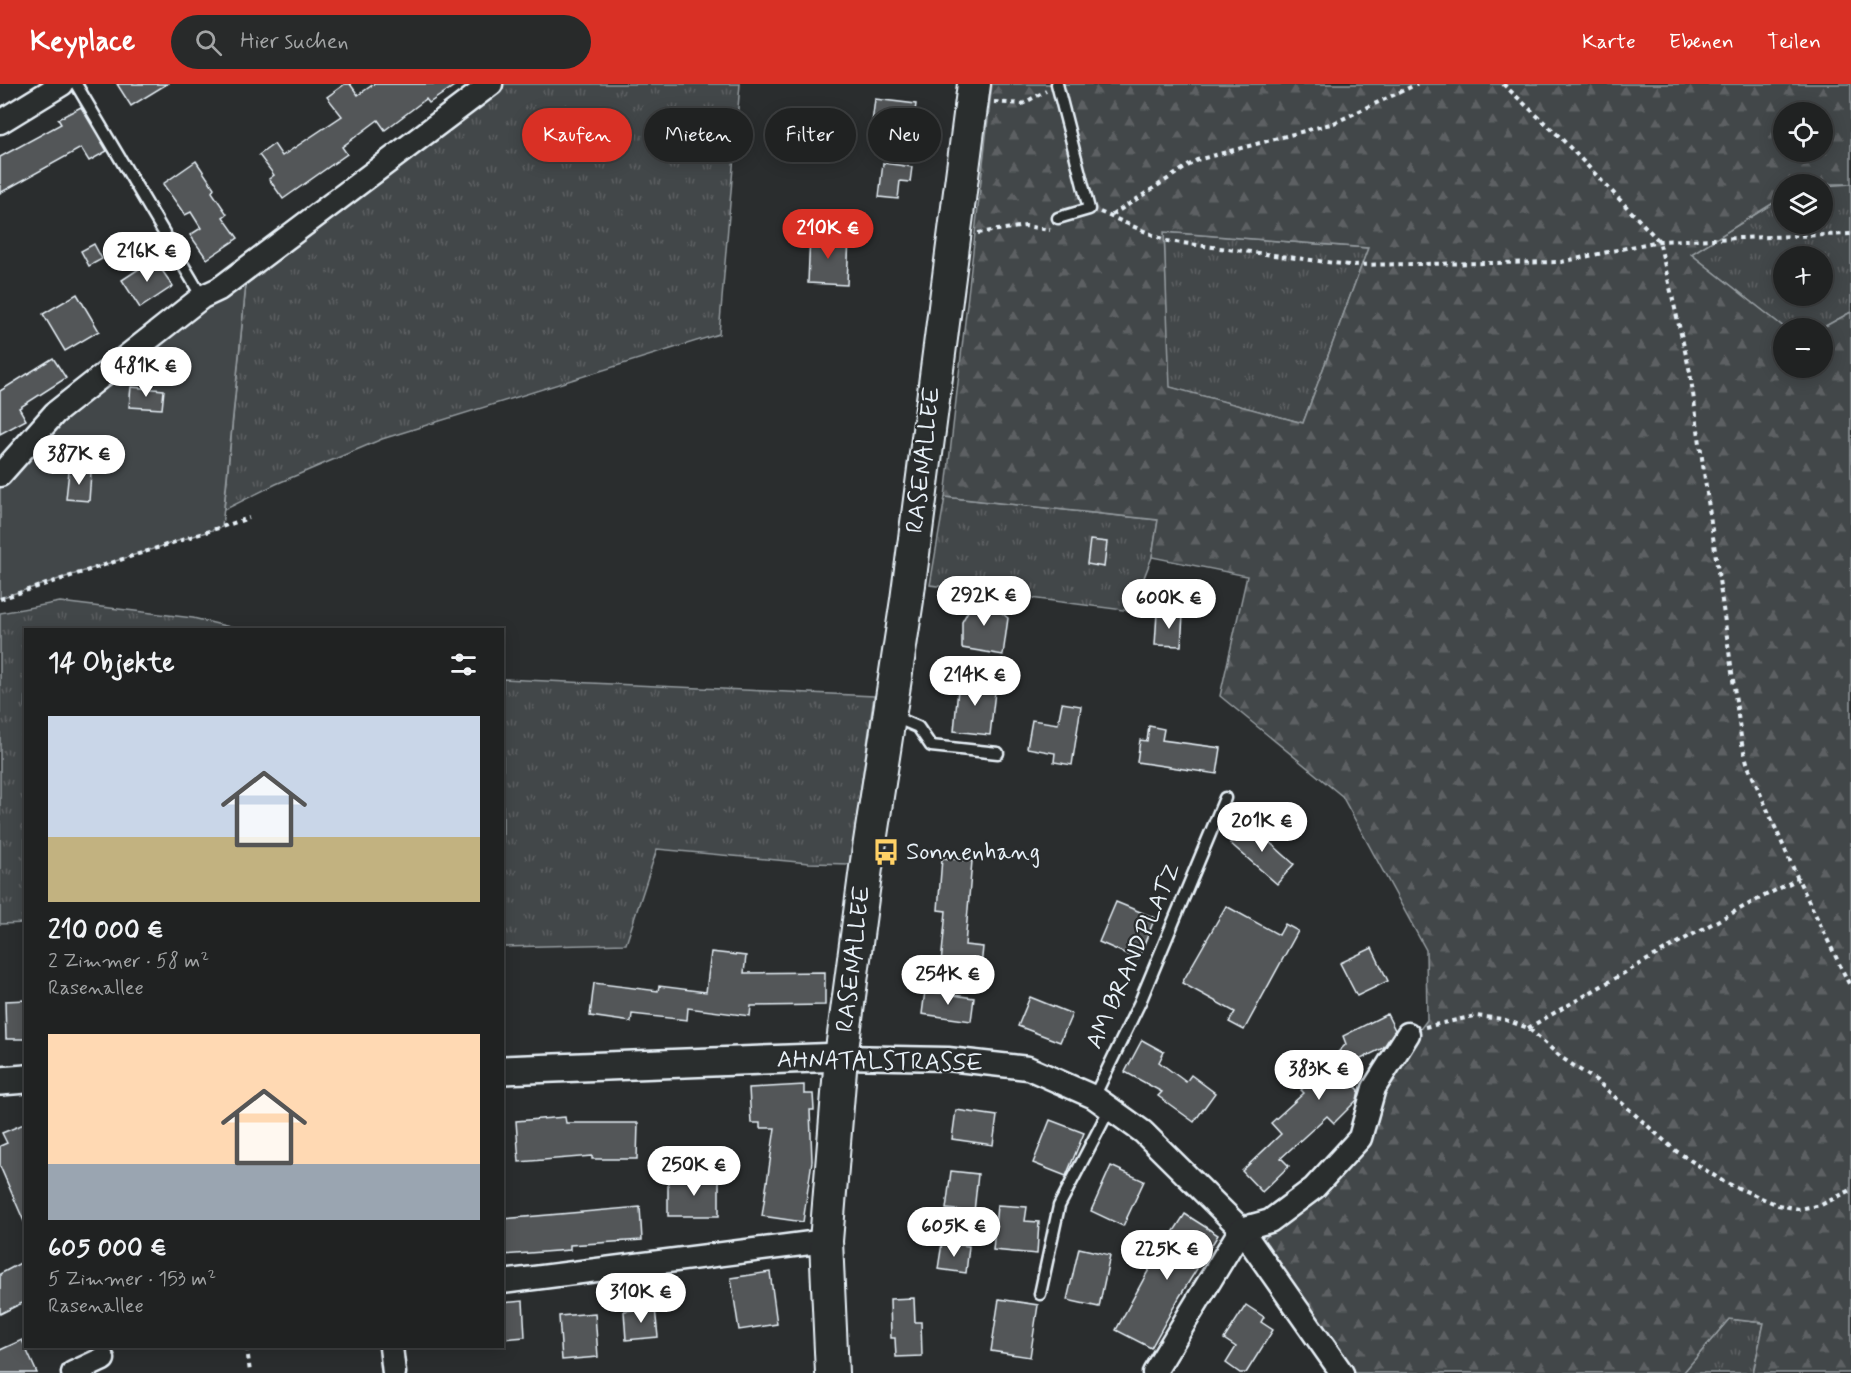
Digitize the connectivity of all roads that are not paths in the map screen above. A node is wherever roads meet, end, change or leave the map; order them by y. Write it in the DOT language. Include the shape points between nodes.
graph roads {
  1 [pos="62,84"];
  2 [pos="76,84"];
  3 [pos="490,84"];
  4 [pos="1057,84"];
  5 [pos="973,92"];
  6 [pos="0,122"];
  7 [pos="1059,218"];
  8 [pos="202,297"];
  9 [pos="0,475"];
  10 [pos="889,714"];
  11 [pos="998,753"];
  12 [pos="1225,798"];
  13 [pos="1407,1034"];
  14 [pos="841,1057"];
  15 [pos="504,1070"];
  16 [pos="24,1079"];
  17 [pos="0,1081"];
  18 [pos="1102,1102"];
  19 [pos="1241,1229"];
  20 [pos="826,1241"];
  21 [pos="504,1282"];
  22 [pos="1040,1294"];
  23 [pos="391,1348"];
  24 [pos="103,1360"];
  25 [pos="73,1373"];
  26 [pos="394,1373"];
  27 [pos="832,1373"];
  28 [pos="1154,1373"];
  29 [pos="1342,1373"];
  1 -- 6 [label="street"];
  2 -- 8 [label="lane"];
  3 -- 8 [label="street" via="219,289"];
  4 -- 7 [label="lane" via="1089,209"];
  5 -- 10 [label="main road, RASENALLEE"];
  8 -- 9 [label="street" via="55,413"];
  10 -- 11 [label="lane" via="918,727 931,746"];
  10 -- 14 [label="main road, RASENALLEE"];
  12 -- 18 [label="lane, AM BRANDPLATZ"];
  13 -- 19 [label="street" via="1374,1088 1360,1138 1314,1188 1270,1221"];
  14 -- 15 [label="street, AHNATALSTRASSE"];
  14 -- 18 [label="street, AHNATALSTRASSE" via="948,1059 1029,1068"];
  14 -- 20 [label="main road, RASENALLEE"];
  16 -- 17 [label="street"];
  18 -- 19 [label="street, AHNATALSTRASSE" via="1143,1132"];
  18 -- 22 [label="lane, AM BRANDPLATZ" via="1059,1206"];
  19 -- 28 [label="street"];
  19 -- 29 [label="street, AHNATALSTRASSE"];
  20 -- 21 [label="street"];
  20 -- 27 [label="main road, RASENALLEE"];
  23 -- 26 [label="street"];
  24 -- 25 [label="street"];
}
